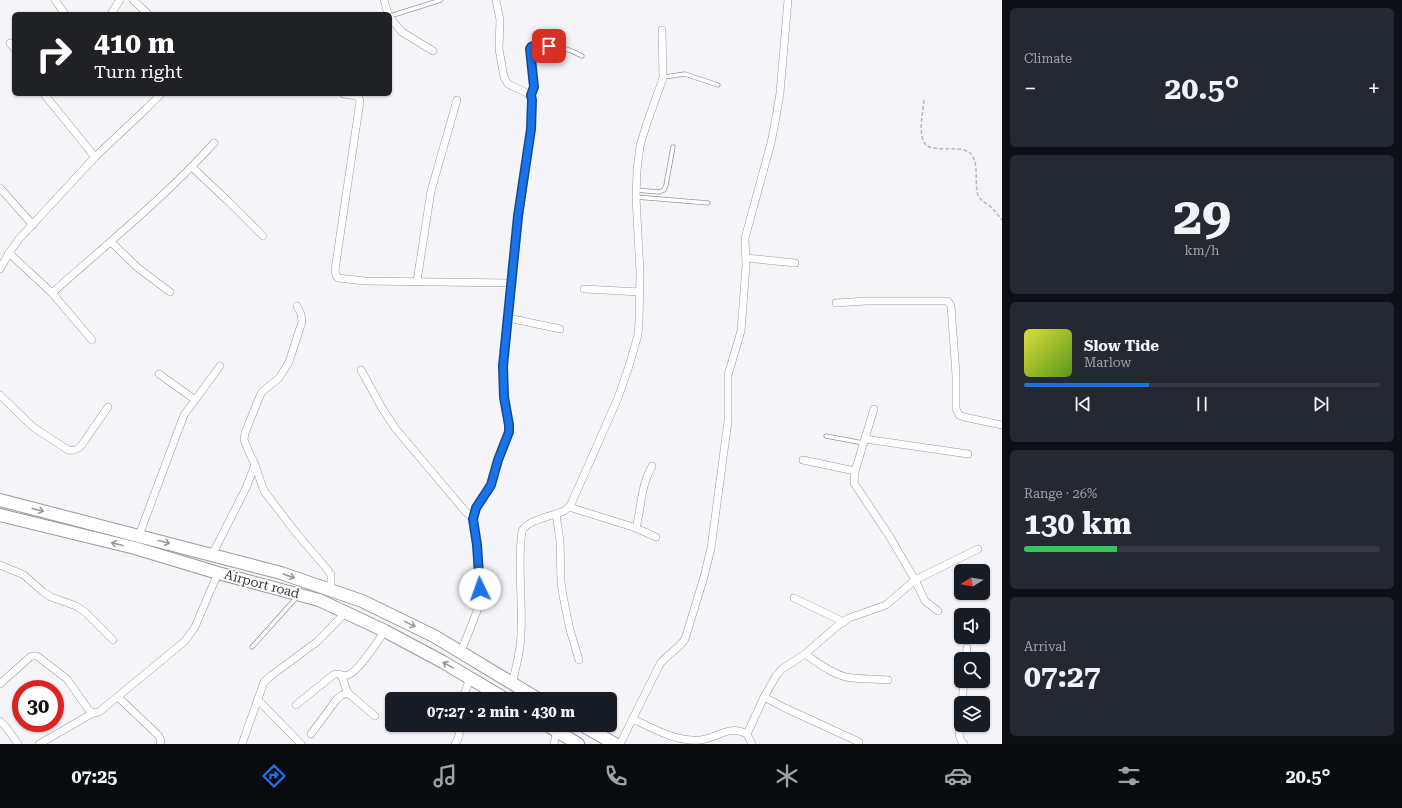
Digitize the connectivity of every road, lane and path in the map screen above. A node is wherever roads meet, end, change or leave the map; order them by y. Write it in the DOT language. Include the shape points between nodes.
graph roads {
  1 [pos="55,0"];
  2 [pos="120,0"];
  3 [pos="133,0"];
  4 [pos="384,0"];
  5 [pos="441,0"];
  6 [pos="496,0"];
  7 [pos="788,0"];
  8 [pos="64,12"];
  9 [pos="112,12"];
  10 [pos="146,12"];
  11 [pos="388,12"];
  12 [pos="392,15"];
  13 [pos="392,20"];
  14 [pos="662,30"];
  15 [pos="433,51"];
  16 [pos="582,56"];
  17 [pos="662,78"];
  18 [pos="718,85"];
  19 [pos="531,95"];
  20 [pos="46,96"];
  21 [pos="159,96"];
  22 [pos="357,96"];
  23 [pos="457,100"];
  24 [pos="924,100"];
  25 [pos="214,143"];
  26 [pos="673,147"];
  27 [pos="96,157"];
  28 [pos="192,167"];
  29 [pos="0,188"];
  30 [pos="636,193"];
  31 [pos="708,203"];
  32 [pos="1002,220"];
  33 [pos="33,225"];
  34 [pos="263,236"];
  35 [pos="111,242"];
  36 [pos="9,253"];
  37 [pos="746,258"];
  38 [pos="794,264"];
  39 [pos="0,269"];
  40 [pos="418,281"];
  41 [pos="511,283"];
  42 [pos="584,289"];
  43 [pos="170,292"];
  44 [pos="640,292"];
  45 [pos="52,293"];
  46 [pos="836,303"];
  47 [pos="297,306"];
  48 [pos="508,318"];
  49 [pos="560,329"];
  50 [pos="92,340"];
  51 [pos="220,366"];
  52 [pos="360,370"];
  53 [pos="159,374"];
  54 [pos="0,395"];
  55 [pos="194,399"];
  56 [pos="108,407"];
  57 [pos="874,409"];
  58 [pos="1002,425"];
  59 [pos="826,436"];
  60 [pos="865,441"];
  61 [pos="968,454"];
  62 [pos="803,460"];
  63 [pos="255,465"];
  64 [pos="652,466"];
  65 [pos="855,471"];
  66 [pos="0,500"];
  67 [pos="569,507"];
  68 [pos="556,514"];
  69 [pos="0,515"];
  70 [pos="473,519"];
  71 [pos="636,528"];
  72 [pos="138,536"];
  73 [pos="656,537"];
  74 [pos="135,548"];
  75 [pos="978,549"];
  76 [pos="212,555"];
  77 [pos="0,565"];
  78 [pos="218,573"];
  79 [pos="915,580"];
  80 [pos="331,590"];
  81 [pos="300,594"];
  82 [pos="794,598"];
  83 [pos="938,611"];
  84 [pos="345,613"];
  85 [pos="844,622"];
  86 [pos="385,631"];
  87 [pos="112,640"];
  88 [pos="252,646"];
  89 [pos="967,648"];
  90 [pos="461,652"];
  91 [pos="967,652"];
  92 [pos="804,654"];
  93 [pos="579,660"];
  94 [pos="342,675"];
  95 [pos="470,677"];
  96 [pos="888,680"];
  97 [pos="0,684"];
  98 [pos="512,684"];
  99 [pos="465,692"];
  100 [pos="495,692"];
  101 [pos="526,692"];
  102 [pos="348,693"];
  103 [pos="118,697"];
  104 [pos="764,697"];
  105 [pos="258,700"];
  106 [pos="296,705"];
  107 [pos="93,713"];
  108 [pos="375,716"];
  109 [pos="633,719"];
  110 [pos="0,721"];
  111 [pos="460,732"];
  112 [pos="552,732"];
  113 [pos="558,732"];
  114 [pos="594,732"];
  115 [pos="959,732"];
  116 [pos="311,734"];
  117 [pos="747,734"];
  118 [pos="860,742"];
  119 [pos="18,744"];
  120 [pos="39,744"];
  121 [pos="160,744"];
  122 [pos="242,744"];
  123 [pos="300,744"];
  124 [pos="455,744"];
  125 [pos="554,744"];
  126 [pos="578,744"];
  127 [pos="615,744"];
  128 [pos="620,744"];
  129 [pos="752,744"];
  130 [pos="964,744"];
  1 -- 8 [label="street"];
  2 -- 9 [label="street"];
  3 -- 10 [label="street"];
  4 -- 11 [label="street"];
  5 -- 12 [label="lane"];
  6 -- 19 [label="street" via="500,20 499,49 504,77 508,84"];
  7 -- 37 [label="street" via="780,93 771,143 745,238"];
  13 -- 15 [label="street" via="402,32"];
  14 -- 17 [label="street"];
  16 -- 19 [label="lane" via="562,48 531,47 534,87"];
  17 -- 18 [label="lane" via="686,74"];
  17 -- 30 [label="street" via="640,146"];
  19 -- 41 [label="street" via="531,129"];
  20 -- 27 [label="street"];
  21 -- 27 [label="street"];
  22 -- 40 [label="street" via="360,101 336,275 342,279 366,281"];
  23 -- 40 [label="street" via="431,191"];
  24 -- 32 [label="path" via="922,127 925,144 934,148 963,149 971,154 974,159 979,198"];
  25 -- 28 [label="street"];
  26 -- 30 [label="lane" via="664,190"];
  27 -- 33 [label="street"];
  28 -- 34 [label="street"];
  28 -- 35 [label="street"];
  29 -- 33 [label="street"];
  30 -- 31 [label="lane"];
  30 -- 44 [label="street"];
  33 -- 36 [label="street"];
  35 -- 43 [label="street" via="138,268"];
  35 -- 45 [label="street"];
  36 -- 39 [label="street"];
  36 -- 45 [label="street"];
  37 -- 38 [label="street"];
  37 -- 109 [label="street" via="741,331 728,375 728,421 711,548 704,577 685,639 663,659"];
  40 -- 41 [label="street"];
  41 -- 48 [label="street"];
  42 -- 44 [label="street"];
  44 -- 67 [label="street" via="640,322 629,366 607,423"];
  45 -- 50 [label="street"];
  46 -- 58 [label="street" via="866,300 948,301 951,306 956,374 956,410 964,417"];
  47 -- 63 [label="street" via="302,322 289,362 279,378 258,398 245,433 244,439"];
  48 -- 49 [label="street"];
  48 -- 70 [label="street" via="502,381 509,432 491,485 476,508"];
  51 -- 55 [label="street"];
  52 -- 70 [label="street" via="395,428"];
  53 -- 55 [label="street"];
  54 -- 56 [label="street" via="33,427 73,451 78,450"];
  55 -- 72 [label="street" via="184,415"];
  57 -- 60 [label="street"];
  59 -- 60 [label="lane"];
  60 -- 61 [label="street"];
  60 -- 65 [label="street"];
  62 -- 65 [label="street"];
  63 -- 76 [label="street"];
  63 -- 80 [label="street" via="264,492 331,576"];
  64 -- 71 [label="street" via="643,485"];
  65 -- 79 [label="street" via="856,487"];
  66 -- 72 [label="main road, one-way"];
  67 -- 68 [label="street"];
  67 -- 71 [label="street"];
  68 -- 93 [label="street" via="561,546 562,592"];
  68 -- 98 [label="street" via="524,526 522,531 522,632"];
  74 -- 69 [label="main road, Airport road, one-way"];
  70 -- 90 [label="street" via="477,545 479,602"];
  71 -- 73 [label="street"];
  72 -- 74 [label="street"];
  72 -- 76 [label="main road, one-way"];
  74 -- 78 [label="main road, Airport road"];
  75 -- 79 [label="street"];
  76 -- 80 [label="main road, one-way" via="281,573"];
  77 -- 87 [label="street" via="24,575 51,597 85,612"];
  78 -- 81 [label="main road, Airport road"];
  78 -- 103 [label="street" via="190,634"];
  79 -- 83 [label="street" via="925,601"];
  79 -- 85 [label="street" via="890,603"];
  80 -- 90 [label="main road, one-way" via="362,601"];
  81 -- 84 [label="main road, Airport road"];
  81 -- 88 [label="lane"];
  82 -- 85 [label="street"];
  84 -- 86 [label="main road, Airport road"];
  84 -- 105 [label="street" via="318,640 266,680"];
  85 -- 92 [label="street"];
  86 -- 94 [label="street" via="357,668 350,675"];
  95 -- 86 [label="main road, Airport road, one-way"];
  89 -- 91 [label="street"];
  90 -- 98 [label="main road"];
  92 -- 96 [label="street" via="844,677"];
  92 -- 104 [label="street" via="782,669"];
  94 -- 102 [label="street"];
  94 -- 106 [label="street" via="333,675"];
  95 -- 99 [label="street"];
  95 -- 100 [label="main road, Airport road"];
  97 -- 107 [label="street" via="30,657 37,656 67,679 85,706"];
  98 -- 101 [label="main road"];
  102 -- 108 [label="street"];
  102 -- 116 [label="street" via="337,699"];
  103 -- 107 [label="street" via="99,712"];
  103 -- 121 [label="street" via="159,736"];
  104 -- 117 [label="street"];
  104 -- 118 [label="street"];
  105 -- 122 [label="street"];
  105 -- 123 [label="street"];
  107 -- 120 [label="street"];
  109 -- 117 [label="street" via="678,738 700,740 734,729"];
  109 -- 128 [label="street"];
  110 -- 119 [label="street"];
  111 -- 124 [label="street"];
  112 -- 125 [label="street"];
  113 -- 126 [label="main road"];
  114 -- 127 [label="main road"];
  115 -- 130 [label="street" via="961,742"];
  117 -- 129 [label="street"];
}
